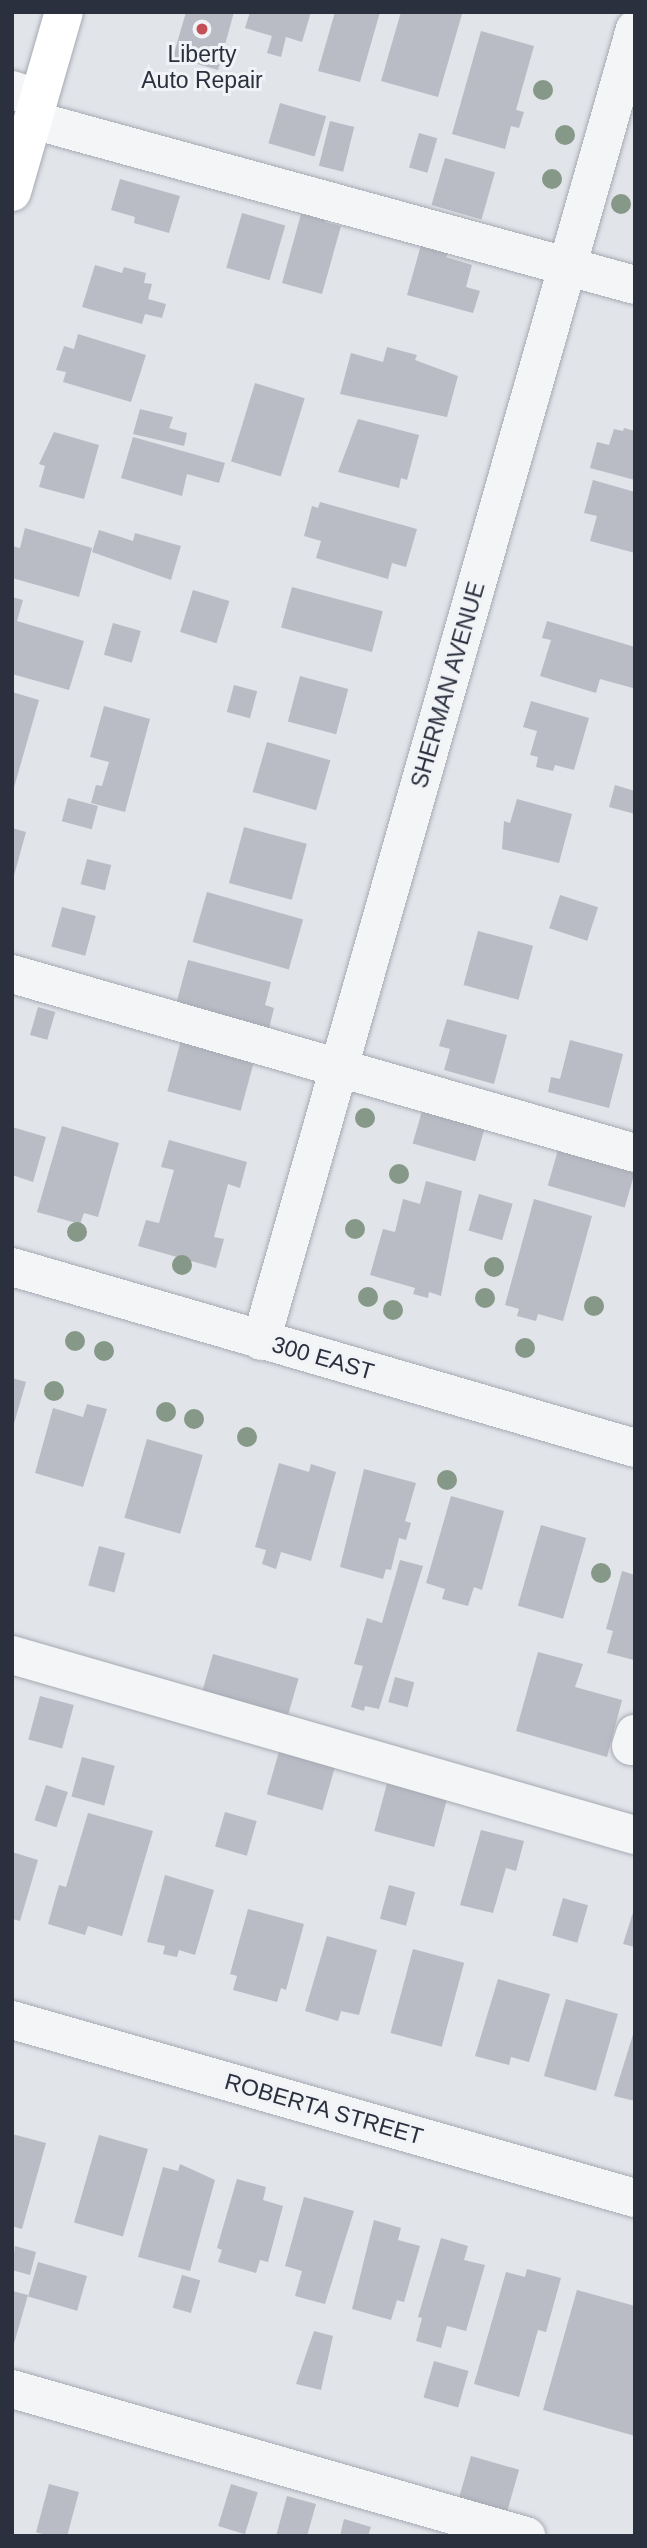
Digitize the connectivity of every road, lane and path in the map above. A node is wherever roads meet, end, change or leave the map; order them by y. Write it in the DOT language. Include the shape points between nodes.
graph roads {
  1 [pos="64,12"];
  2 [pos="635,29"];
  3 [pos="28,103"];
  4 [pos="12,192"];
  5 [pos="568,265"];
  6 [pos="635,285"];
  7 [pos="12,974"];
  8 [pos="339,1068"];
  9 [pos="635,1153"];
  10 [pos="12,1267"];
  11 [pos="261,1340"];
  12 [pos="635,1448"];
  13 [pos="12,1655"];
  14 [pos="635,1835"];
  15 [pos="12,2020"];
  16 [pos="635,2198"];
  17 [pos="12,2389"];
  18 [pos="526,2536"];
  1 -- 3 [label="main road"];
  2 -- 5 [label="street, SHERMAN AVENUE"];
  3 -- 4 [label="main road"];
  3 -- 5 [label="street"];
  5 -- 6 [label="street"];
  5 -- 8 [label="street, SHERMAN AVENUE"];
  7 -- 8 [label="street"];
  8 -- 9 [label="street"];
  8 -- 11 [label="street, SHERMAN AVENUE"];
  10 -- 11 [label="street, 300 EAST"];
  11 -- 12 [label="street, 300 EAST"];
  13 -- 14 [label="street"];
  15 -- 16 [label="street, ROBERTA STREET"];
  17 -- 18 [label="street"];
}
